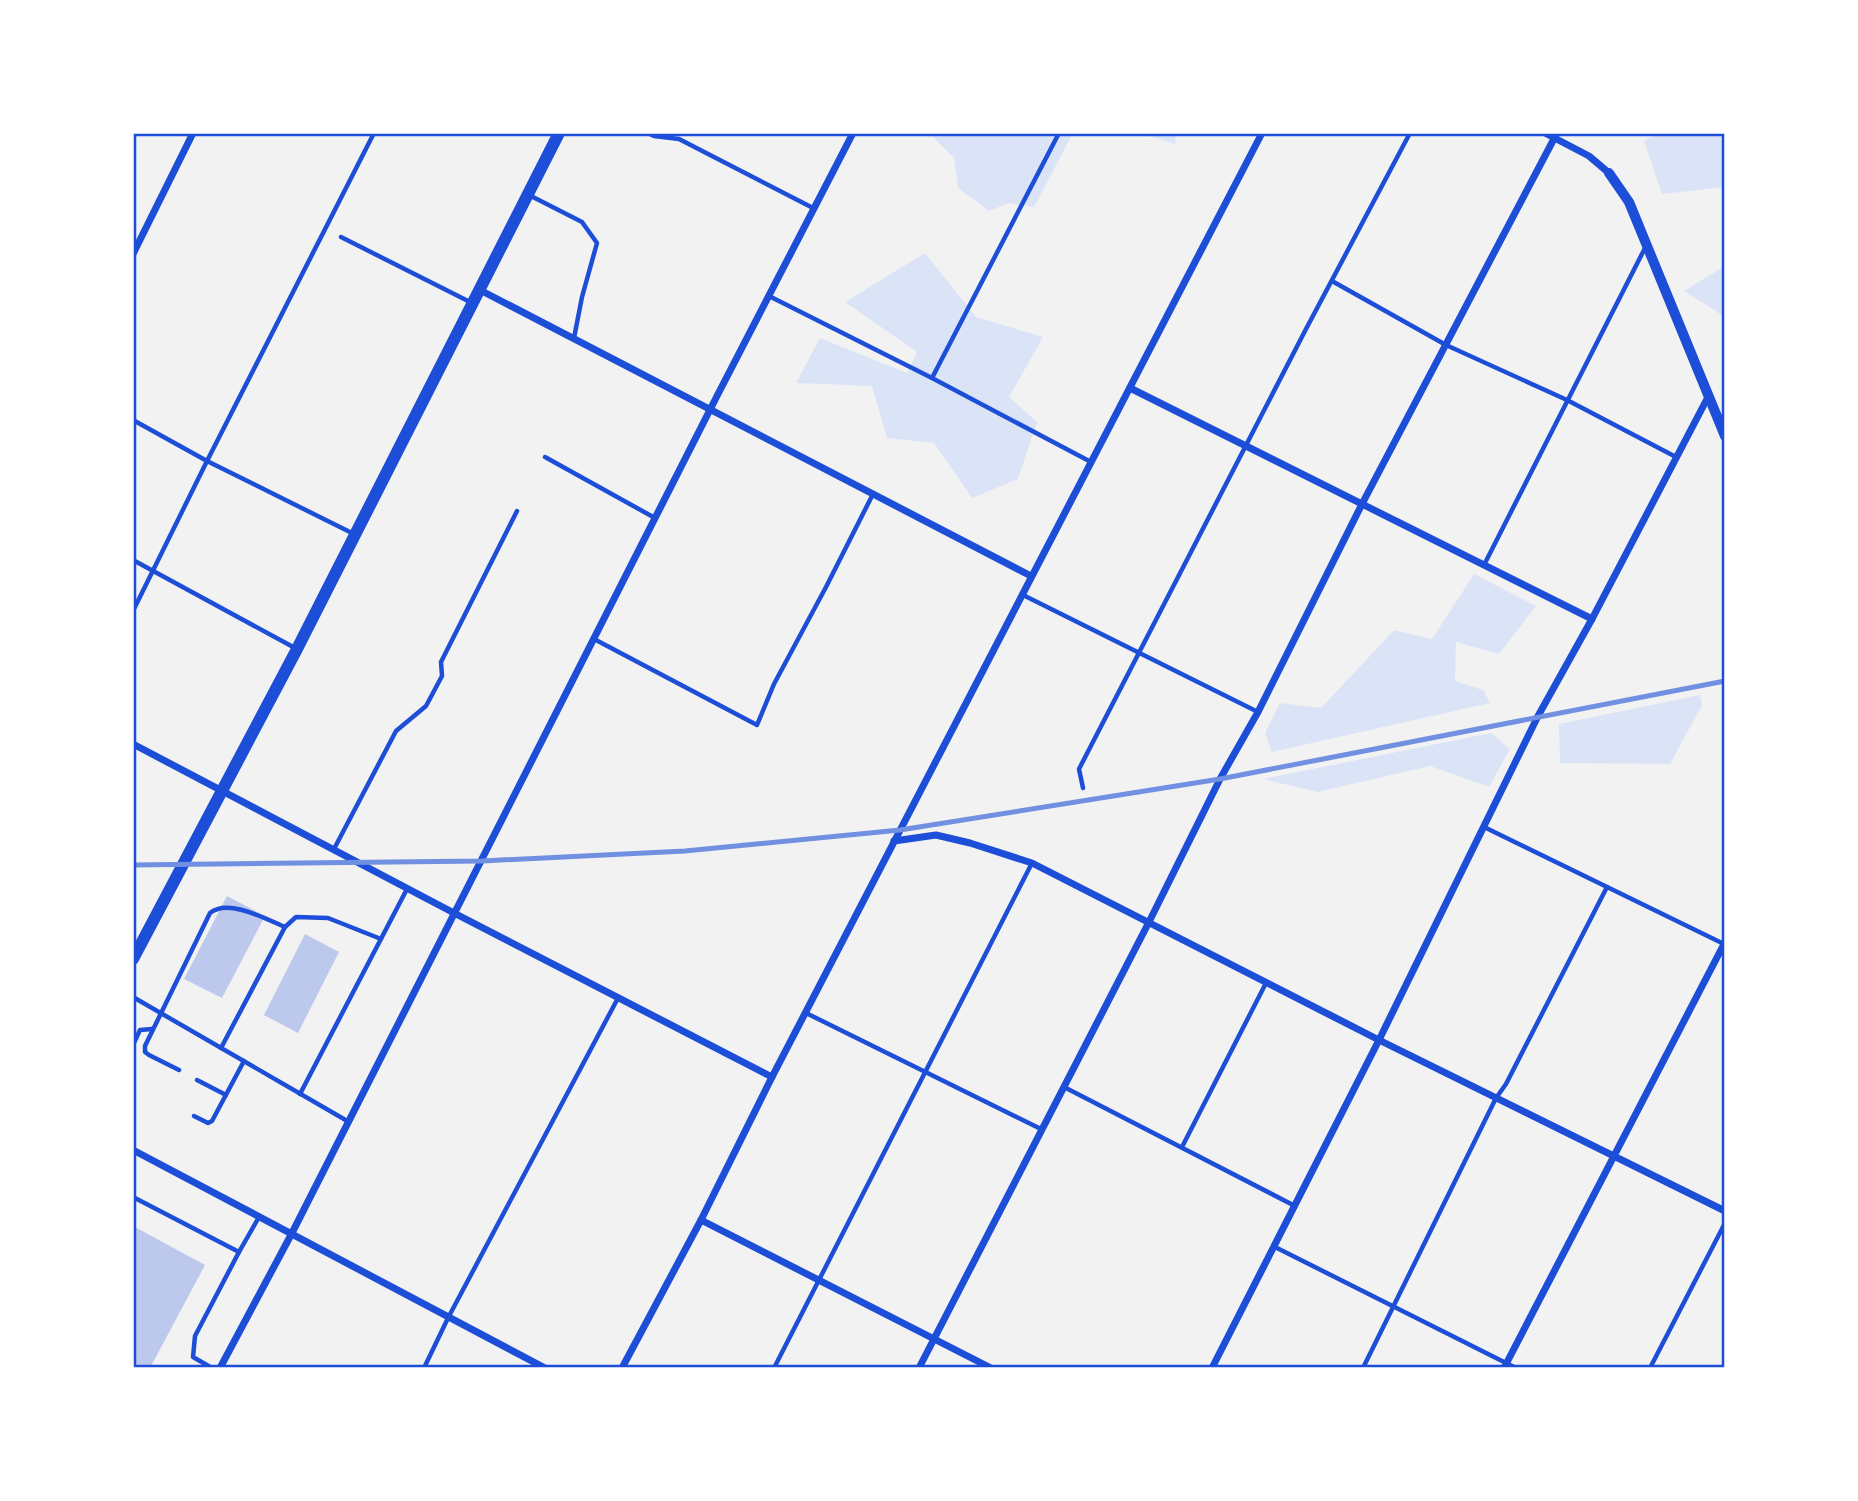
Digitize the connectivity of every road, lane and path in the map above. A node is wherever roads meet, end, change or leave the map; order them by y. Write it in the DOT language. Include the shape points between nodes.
graph roads {
  1 [pos="193,133"];
  2 [pos="374,133"];
  3 [pos="559,133"];
  4 [pos="648,133"];
  5 [pos="853,133"];
  6 [pos="1059,133"];
  7 [pos="1261,133"];
  8 [pos="1410,133"];
  9 [pos="1545,133"];
  10 [pos="1555,135"];
  11 [pos="1609,173"];
  12 [pos="528,194"];
  13 [pos="813,208"];
  14 [pos="341,237"];
  15 [pos="1647,244"];
  16 [pos="133,254"];
  17 [pos="1332,281"];
  18 [pos="480,290"];
  19 [pos="768,295"];
  20 [pos="473,304"];
  21 [pos="573,339"];
  22 [pos="1446,345"];
  23 [pos="932,378"];
  24 [pos="1130,388"];
  25 [pos="1708,397"];
  26 [pos="1567,400"];
  27 [pos="710,410"];
  28 [pos="133,420"];
  29 [pos="1725,436"];
  30 [pos="1246,445"];
  31 [pos="545,457"];
  32 [pos="1676,457"];
  33 [pos="207,461"];
  34 [pos="1091,462"];
  35 [pos="873,495"];
  36 [pos="1363,504"];
  37 [pos="517,511"];
  38 [pos="655,518"];
  39 [pos="355,535"];
  40 [pos="133,560"];
  41 [pos="1483,565"];
  42 [pos="153,570"];
  43 [pos="1031,576"];
  44 [pos="1022,594"];
  45 [pos="133,611"];
  46 [pos="1592,620"];
  47 [pos="594,639"];
  48 [pos="297,649"];
  49 [pos="1138,652"];
  50 [pos="1258,712"];
  51 [pos="133,744"];
  52 [pos="1083,788"];
  53 [pos="222,790"];
  54 [pos="1483,826"];
  55 [pos="894,841"];
  56 [pos="334,849"];
  57 [pos="1032,863"];
  58 [pos="1606,887"];
  59 [pos="408,888"];
  60 [pos="454,913"];
  61 [pos="1149,922"];
  62 [pos="285,927"];
  63 [pos="381,939"];
  64 [pos="1725,944"];
  65 [pos="133,959"];
  66 [pos="1267,981"];
  67 [pos="133,997"];
  68 [pos="618,998"];
  69 [pos="161,1013"];
  70 [pos="806,1013"];
  71 [pos="153,1029"];
  72 [pos="1380,1040"];
  73 [pos="133,1045"];
  74 [pos="221,1048"];
  75 [pos="244,1061"];
  76 [pos="179,1070"];
  77 [pos="925,1072"];
  78 [pos="772,1077"];
  79 [pos="197,1080"];
  80 [pos="1063,1087"];
  81 [pos="300,1094"];
  82 [pos="226,1095"];
  83 [pos="1496,1098"];
  84 [pos="194,1116"];
  85 [pos="349,1122"];
  86 [pos="1041,1129"];
  87 [pos="1182,1147"];
  88 [pos="133,1150"];
  89 [pos="1614,1157"];
  90 [pos="133,1197"];
  91 [pos="1295,1206"];
  92 [pos="1725,1211"];
  93 [pos="259,1217"];
  94 [pos="701,1220"];
  95 [pos="1725,1223"];
  96 [pos="292,1233"];
  97 [pos="1275,1247"];
  98 [pos="239,1252"];
  99 [pos="818,1280"];
  100 [pos="1395,1306"];
  101 [pos="448,1318"];
  102 [pos="934,1339"];
  103 [pos="1506,1366"];
  104 [pos="212,1368"];
  105 [pos="220,1368"];
  106 [pos="424,1368"];
  107 [pos="545,1368"];
  108 [pos="622,1368"];
  109 [pos="774,1368"];
  110 [pos="919,1368"];
  111 [pos="991,1368"];
  112 [pos="1212,1368"];
  113 [pos="1363,1368"];
  114 [pos="1516,1368"];
  115 [pos="1650,1368"];
  1 -- 16 [label="street"];
  2 -- 33 [label="lane"];
  3 -- 12 [label="main road"];
  4 -- 13 [label="lane" via="679,139"];
  5 -- 13 [label="street"];
  6 -- 23 [label="lane"];
  7 -- 24 [label="street"];
  8 -- 17 [label="lane"];
  9 -- 10 [label="street"];
  10 -- 11 [label="street"];
  10 -- 22 [label="street"];
  11 -- 15 [label="street" via="1629,202"];
  12 -- 18 [label="main road"];
  12 -- 21 [label="lane" via="583,222 597,243"];
  13 -- 19 [label="street"];
  14 -- 20 [label="lane"];
  15 -- 25 [label="street"];
  15 -- 26 [label="lane"];
  17 -- 22 [label="lane"];
  17 -- 30 [label="lane"];
  18 -- 20 [label="main road"];
  18 -- 21 [label="street"];
  19 -- 23 [label="lane"];
  19 -- 27 [label="street"];
  20 -- 39 [label="main road"];
  21 -- 27 [label="street"];
  22 -- 26 [label="lane"];
  22 -- 36 [label="street"];
  23 -- 34 [label="lane"];
  24 -- 30 [label="street"];
  24 -- 34 [label="street"];
  25 -- 29 [label="street"];
  25 -- 32 [label="street"];
  26 -- 32 [label="lane"];
  26 -- 41 [label="lane"];
  27 -- 35 [label="street"];
  27 -- 38 [label="street"];
  28 -- 33 [label="lane"];
  30 -- 36 [label="street"];
  30 -- 49 [label="lane"];
  31 -- 38 [label="lane"];
  32 -- 46 [label="street"];
  33 -- 39 [label="lane"];
  33 -- 42 [label="lane"];
  34 -- 43 [label="street"];
  35 -- 43 [label="street"];
  35 -- 47 [label="lane" via="757,725"];
  36 -- 41 [label="street"];
  36 -- 50 [label="street"];
  37 -- 56 [label="lane" via="441,662 442,676 426,706 396,732"];
  38 -- 47 [label="street"];
  39 -- 48 [label="main road"];
  40 -- 42 [label="lane"];
  41 -- 46 [label="street"];
  42 -- 45 [label="lane"];
  42 -- 48 [label="lane"];
  43 -- 44 [label="street"];
  44 -- 49 [label="lane"];
  44 -- 55 [label="street"];
  46 -- 54 [label="street"];
  47 -- 60 [label="street"];
  48 -- 53 [label="main road"];
  49 -- 50 [label="lane"];
  49 -- 52 [label="lane" via="1079,769"];
  50 -- 61 [label="street"];
  51 -- 53 [label="street"];
  53 -- 56 [label="street"];
  53 -- 65 [label="main road"];
  54 -- 58 [label="lane"];
  54 -- 72 [label="street"];
  55 -- 57 [label="street" via="936,835"];
  55 -- 70 [label="street"];
  56 -- 59 [label="street"];
  57 -- 61 [label="street"];
  57 -- 77 [label="lane"];
  58 -- 64 [label="lane"];
  58 -- 83 [label="lane"];
  59 -- 60 [label="street"];
  59 -- 63 [label="lane"];
  60 -- 68 [label="street"];
  60 -- 85 [label="street"];
  61 -- 66 [label="street"];
  61 -- 80 [label="street"];
  62 -- 63 [label="lane" via="296,917 328,918"];
  62 -- 69 [label="lane" via="253,913 216,908"];
  62 -- 74 [label="lane"];
  63 -- 81 [label="lane"];
  64 -- 89 [label="street"];
  66 -- 72 [label="street"];
  66 -- 87 [label="lane"];
  67 -- 69 [label="lane"];
  68 -- 78 [label="street"];
  68 -- 101 [label="lane"];
  69 -- 71 [label="lane"];
  69 -- 74 [label="lane"];
  70 -- 77 [label="lane"];
  70 -- 78 [label="street"];
  71 -- 73 [label="lane" via="140,1030"];
  71 -- 76 [label="lane" via="145,1052"];
  72 -- 83 [label="street"];
  72 -- 91 [label="street"];
  74 -- 75 [label="lane"];
  75 -- 81 [label="lane"];
  75 -- 82 [label="lane"];
  77 -- 86 [label="lane"];
  77 -- 99 [label="lane"];
  78 -- 94 [label="street"];
  79 -- 82 [label="lane"];
  80 -- 86 [label="street"];
  80 -- 87 [label="lane"];
  81 -- 85 [label="lane"];
  82 -- 84 [label="lane" via="212,1121"];
  83 -- 89 [label="street"];
  83 -- 100 [label="lane"];
  85 -- 96 [label="street"];
  86 -- 102 [label="street"];
  87 -- 91 [label="lane"];
  88 -- 93 [label="street"];
  89 -- 92 [label="street"];
  89 -- 103 [label="street"];
  90 -- 98 [label="lane"];
  91 -- 97 [label="street"];
  93 -- 96 [label="street"];
  93 -- 98 [label="lane"];
  94 -- 99 [label="street"];
  94 -- 108 [label="street"];
  95 -- 115 [label="lane"];
  96 -- 101 [label="street"];
  96 -- 105 [label="street"];
  97 -- 100 [label="lane"];
  97 -- 112 [label="street"];
  98 -- 104 [label="lane" via="195,1336 193,1357"];
  99 -- 102 [label="street"];
  99 -- 109 [label="lane"];
  100 -- 103 [label="lane"];
  100 -- 113 [label="lane"];
  101 -- 106 [label="lane"];
  101 -- 107 [label="street"];
  102 -- 110 [label="street"];
  102 -- 111 [label="street"];
  103 -- 114 [label="lane"];
}
